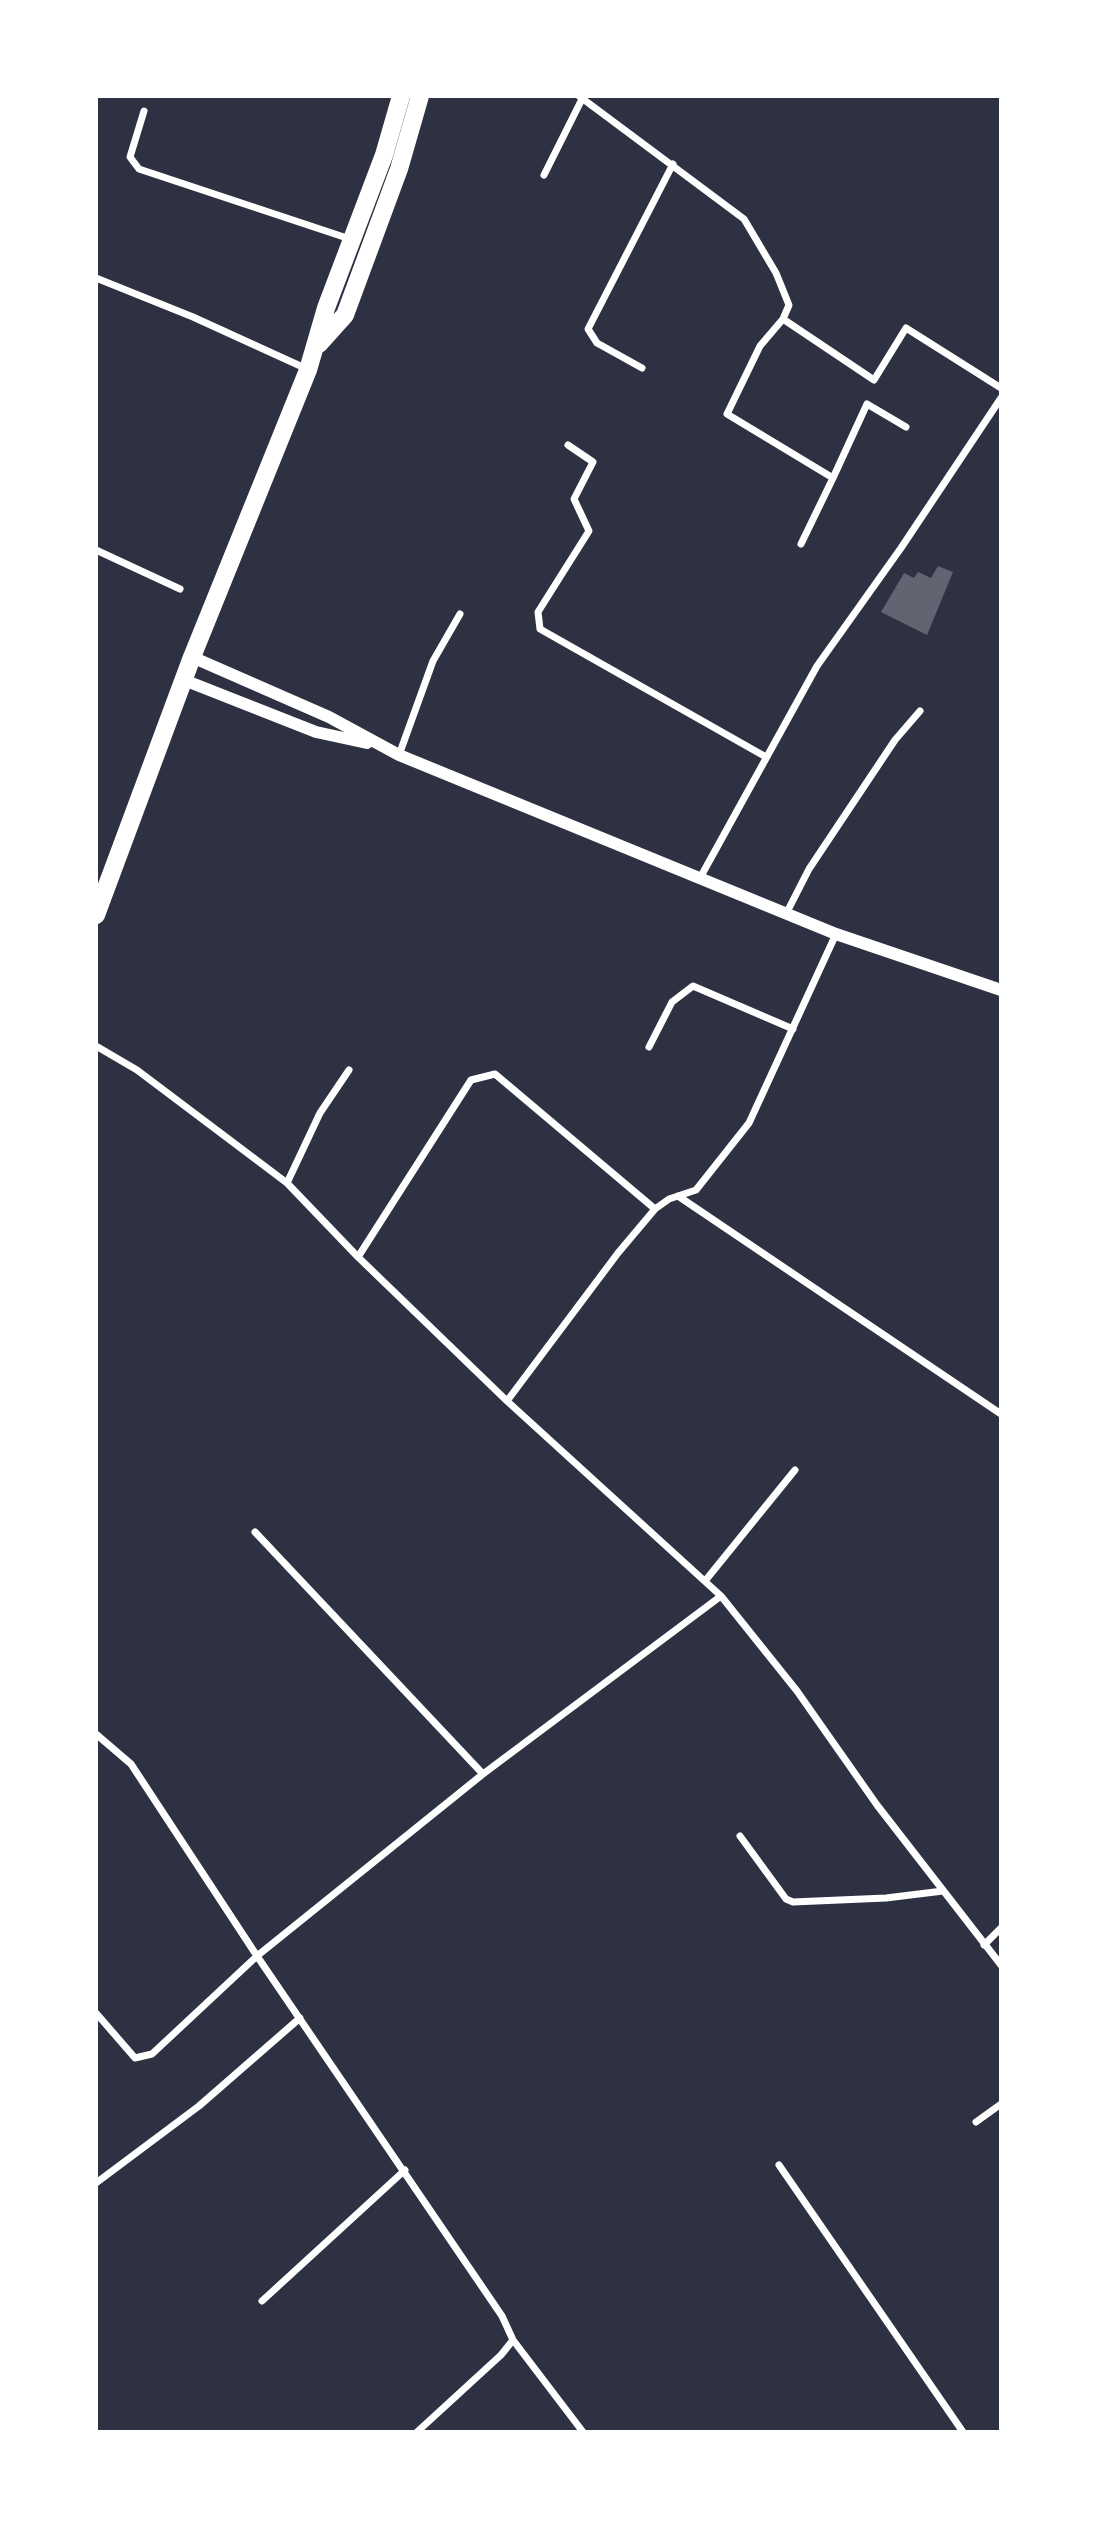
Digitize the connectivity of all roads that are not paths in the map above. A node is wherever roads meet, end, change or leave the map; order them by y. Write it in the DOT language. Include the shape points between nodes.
graph roads {
  1 [pos="401,96"];
  2 [pos="420,96"];
  3 [pos="580,97"];
  4 [pos="144,111"];
  5 [pos="673,164"];
  6 [pos="544,175"];
  7 [pos="353,240"];
  8 [pos="96,278"];
  9 [pos="783,319"];
  10 [pos="316,346"];
  11 [pos="642,368"];
  12 [pos="308,370"];
  13 [pos="1001,388"];
  14 [pos="1001,398"];
  15 [pos="906,427"];
  16 [pos="568,445"];
  17 [pos="833,478"];
  18 [pos="801,544"];
  19 [pos="96,550"];
  20 [pos="180,589"];
  21 [pos="460,614"];
  22 [pos="192,657"];
  23 [pos="184,680"];
  24 [pos="920,712"];
  25 [pos="381,747"];
  26 [pos="399,755"];
  27 [pos="766,757"];
  28 [pos="700,878"];
  29 [pos="786,914"];
  30 [pos="96,915"];
  31 [pos="836,934"];
  32 [pos="999,986"];
  33 [pos="793,1029"];
  34 [pos="96,1046"];
  35 [pos="649,1047"];
  36 [pos="349,1070"];
  37 [pos="287,1183"];
  38 [pos="678,1196"];
  39 [pos="655,1209"];
  40 [pos="358,1257"];
  41 [pos="507,1401"];
  42 [pos="1001,1414"];
  43 [pos="795,1470"];
  44 [pos="255,1532"];
  45 [pos="705,1581"];
  46 [pos="721,1596"];
  47 [pos="96,1734"];
  48 [pos="484,1774"];
  49 [pos="740,1836"];
  50 [pos="943,1891"];
  51 [pos="1001,1928"];
  52 [pos="985,1945"];
  53 [pos="257,1956"];
  54 [pos="1001,1965"];
  55 [pos="96,2013"];
  56 [pos="300,2018"];
  57 [pos="1001,2104"];
  58 [pos="976,2122"];
  59 [pos="779,2165"];
  60 [pos="405,2170"];
  61 [pos="96,2183"];
  62 [pos="262,2301"];
  63 [pos="513,2340"];
  64 [pos="417,2432"];
  65 [pos="583,2432"];
  66 [pos="963,2432"];
  1 -- 7 [label="main road"];
  2 -- 10 [label="main road" via="399,169 345,315"];
  3 -- 5 [label="street"];
  3 -- 6 [label="street"];
  4 -- 7 [label="street" via="130,157 139,169"];
  5 -- 9 [label="street" via="744,219 789,304"];
  5 -- 11 [label="street" via="588,329 597,343"];
  7 -- 10 [label="main road"];
  8 -- 12 [label="street"];
  9 -- 13 [label="street" via="874,380 906,328"];
  9 -- 17 [label="street" via="760,346 727,414"];
  10 -- 12 [label="main road"];
  12 -- 22 [label="main road"];
  14 -- 27 [label="street" via="817,666"];
  15 -- 17 [label="street" via="867,404"];
  16 -- 27 [label="street" via="593,463 575,499 589,531 538,612 540,629"];
  17 -- 18 [label="street"];
  19 -- 20 [label="street"];
  21 -- 26 [label="street" via="433,661"];
  22 -- 23 [label="main road"];
  22 -- 25 [label="street" via="328,717"];
  23 -- 25 [label="street" via="316,732"];
  23 -- 30 [label="main road"];
  24 -- 29 [label="street" via="895,740 809,869"];
  25 -- 26 [label="street"];
  26 -- 28 [label="street"];
  27 -- 28 [label="street"];
  28 -- 29 [label="street"];
  29 -- 31 [label="street"];
  31 -- 32 [label="street"];
  31 -- 33 [label="street"];
  33 -- 35 [label="street" via="693,986 672,1002"];
  33 -- 38 [label="street" via="749,1123 696,1190"];
  34 -- 37 [label="street" via="137,1070"];
  36 -- 37 [label="street" via="320,1112"];
  37 -- 40 [label="street"];
  38 -- 39 [label="street"];
  38 -- 42 [label="street"];
  39 -- 40 [label="street" via="495,1074 471,1080"];
  39 -- 41 [label="street"];
  40 -- 41 [label="street"];
  41 -- 45 [label="street"];
  43 -- 45 [label="street"];
  44 -- 48 [label="street"];
  45 -- 46 [label="street"];
  46 -- 48 [label="street"];
  46 -- 50 [label="street" via="797,1691"];
  47 -- 53 [label="street" via="131,1764"];
  48 -- 53 [label="street"];
  49 -- 50 [label="street" via="786,1899 793,1902"];
  50 -- 52 [label="street"];
  51 -- 52 [label="street"];
  52 -- 54 [label="street"];
  53 -- 55 [label="street" via="143,2058 135,2058"];
  53 -- 56 [label="street"];
  56 -- 60 [label="street"];
  56 -- 61 [label="street" via="199,2106"];
  57 -- 58 [label="street"];
  59 -- 66 [label="street"];
  60 -- 62 [label="street"];
  60 -- 63 [label="street" via="502,2316"];
  63 -- 64 [label="street"];
  63 -- 65 [label="street"];
}
